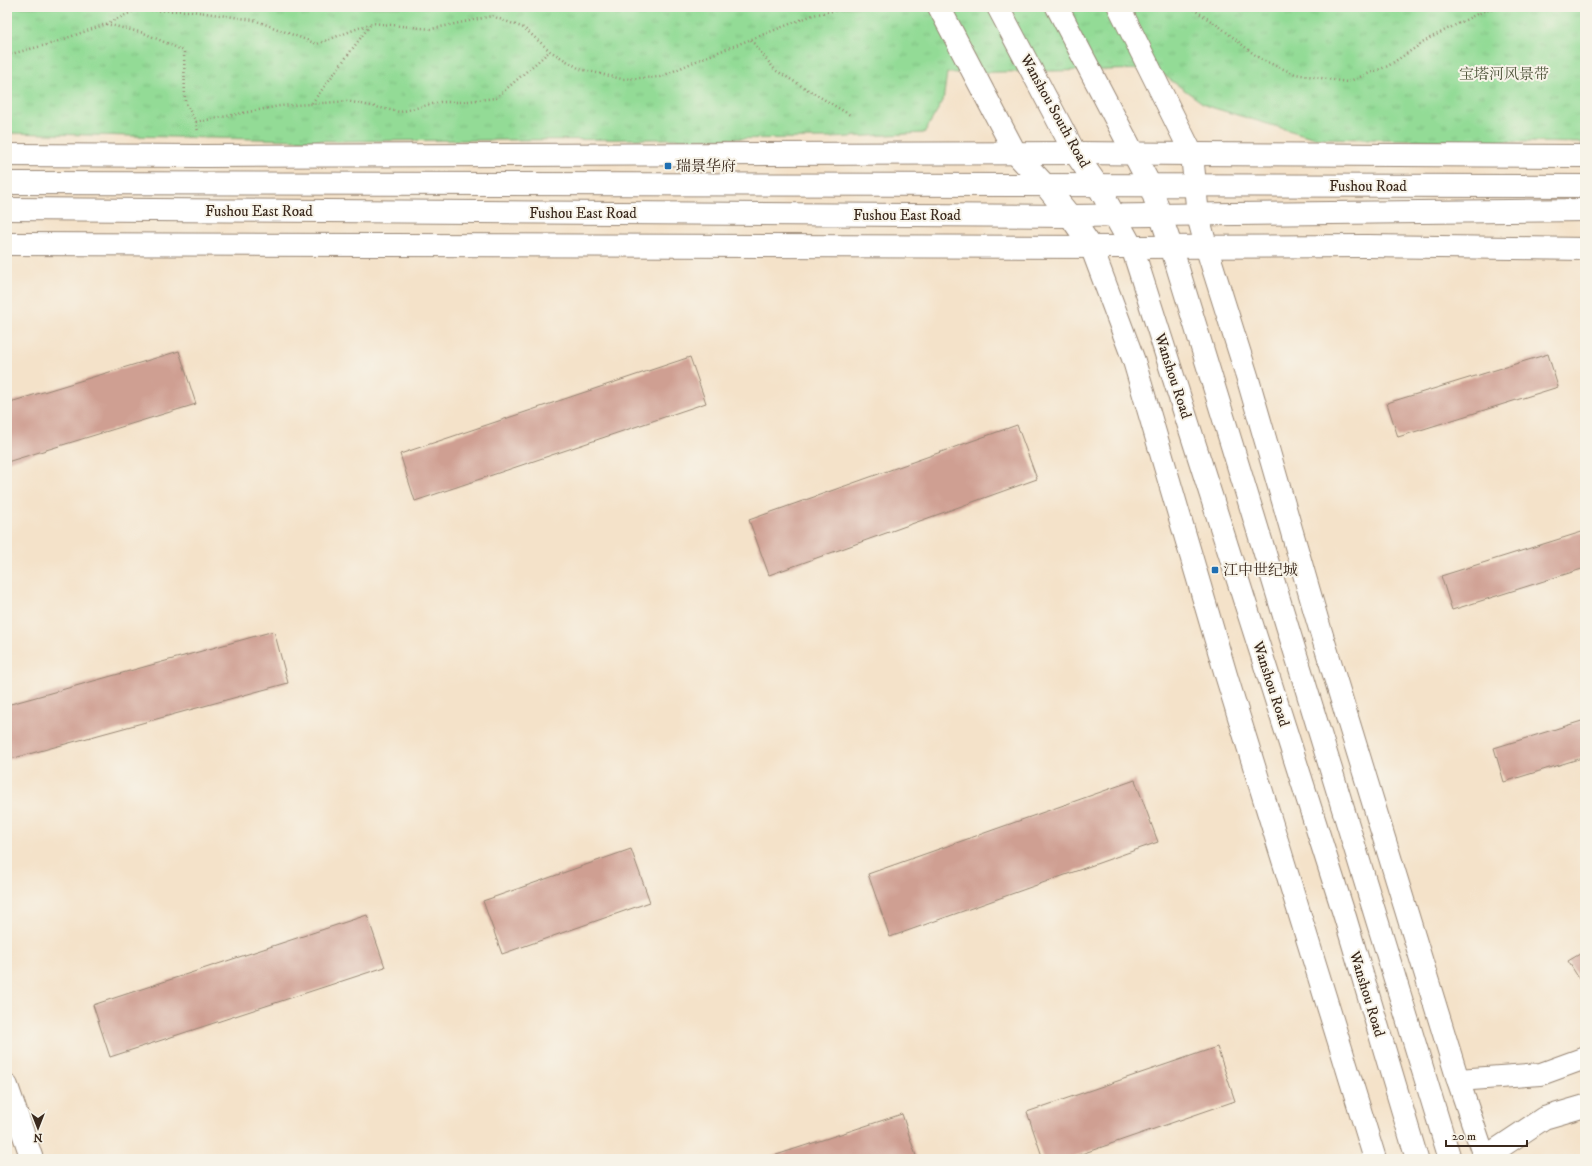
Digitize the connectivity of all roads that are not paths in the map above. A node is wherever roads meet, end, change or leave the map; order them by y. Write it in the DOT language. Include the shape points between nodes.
graph roads {
  1 [pos="1058,9"];
  2 [pos="940,10"];
  3 [pos="999,10"];
  4 [pos="1120,10"];
  5 [pos="1075,153"];
  6 [pos="1016,154"];
  7 [pos="1134,154"];
  8 [pos="1192,154"];
  9 [pos="7,155"];
  10 [pos="1585,156"];
  11 [pos="7,183"];
  12 [pos="1045,185"];
  13 [pos="1150,185"];
  14 [pos="1098,186"];
  15 [pos="1195,186"];
  16 [pos="1585,186"];
  17 [pos="7,209"];
  18 [pos="1585,210"];
  19 [pos="1159,214"];
  20 [pos="1113,215"];
  21 [pos="1070,216"];
  22 [pos="1198,216"];
  23 [pos="7,244"];
  24 [pos="1091,246"];
  25 [pos="1171,246"];
  26 [pos="1206,246"];
  27 [pos="1132,247"];
  28 [pos="1585,249"];
  29 [pos="1585,1058"];
  30 [pos="1458,1080"];
  31 [pos="7,1086"];
  32 [pos="1585,1106"];
  33 [pos="32,1159"];
  34 [pos="1375,1159"];
  35 [pos="1417,1159"];
  36 [pos="1450,1159"];
  37 [pos="1485,1159"];
  1 -- 7 [label="street"];
  2 -- 6 [label="street"];
  3 -- 5 [label="street, Wanshou South Road"];
  4 -- 8 [label="street"];
  5 -- 6 [label="street"];
  5 -- 7 [label="street"];
  5 -- 14 [label="street, Wanshou South Road"];
  6 -- 9 [label="street"];
  6 -- 12 [label="street"];
  7 -- 8 [label="street"];
  7 -- 13 [label="street"];
  8 -- 10 [label="street"];
  8 -- 15 [label="street"];
  11 -- 12 [label="street, Fushou East Road"];
  12 -- 14 [label="street, Fushou East Road"];
  12 -- 21 [label="street"];
  13 -- 14 [label="street, Fushou East Road"];
  13 -- 15 [label="street, Fushou Road"];
  13 -- 19 [label="street"];
  14 -- 20 [label="street, Wanshou South Road"];
  15 -- 16 [label="street, Fushou Road"];
  15 -- 22 [label="street"];
  17 -- 21 [label="street, Fushou East Road"];
  18 -- 22 [label="street, Fushou Road"];
  19 -- 20 [label="street, Fushou East Road"];
  19 -- 22 [label="street, Fushou Road"];
  19 -- 25 [label="street, Wanshou Road"];
  20 -- 21 [label="street, Fushou East Road"];
  20 -- 27 [label="street, Wanshou Road"];
  21 -- 24 [label="street"];
  22 -- 26 [label="street"];
  23 -- 24 [label="street"];
  24 -- 27 [label="street"];
  24 -- 34 [label="street" via="1134,361 1226,675"];
  25 -- 26 [label="street"];
  25 -- 27 [label="street"];
  25 -- 36 [label="street, Wanshou Road"];
  26 -- 28 [label="street"];
  26 -- 30 [label="street"];
  27 -- 35 [label="street, Wanshou Road" via="1342,910"];
  29 -- 30 [label="street" via="1541,1074"];
  30 -- 37 [label="street"];
  31 -- 33 [label="street"];
  32 -- 37 [label="street" via="1544,1118"];
}
